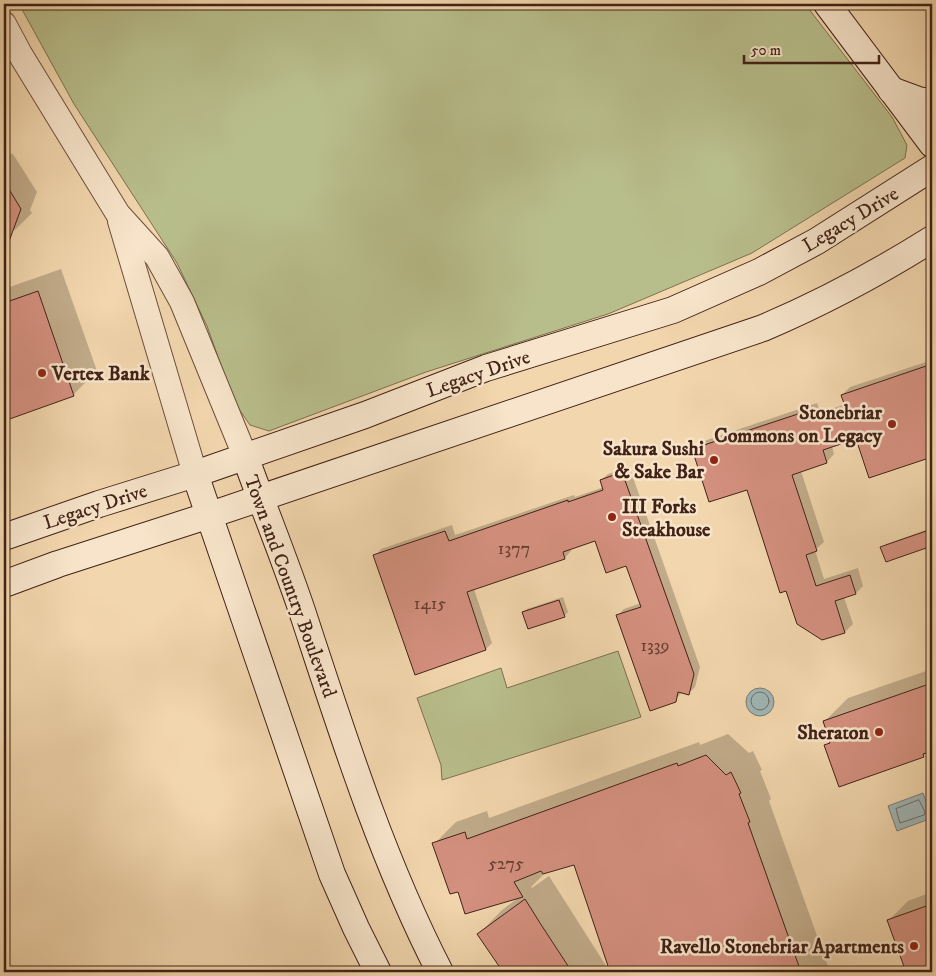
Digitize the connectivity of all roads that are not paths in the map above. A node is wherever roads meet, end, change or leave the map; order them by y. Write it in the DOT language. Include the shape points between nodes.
graph roads {
  1 [pos="827,4"];
  2 [pos="4,24"];
  3 [pos="890,90"];
  4 [pos="932,102"];
  5 [pos="932,144"];
  6 [pos="932,168"];
  7 [pos="118,214"];
  8 [pos="932,239"];
  9 [pos="245,456"];
  10 [pos="195,474"];
  11 [pos="260,498"];
  12 [pos="210,515"];
  13 [pos="4,537"];
  14 [pos="4,584"];
  15 [pos="378,972"];
  16 [pos="440,972"];
  1 -- 3 [label="main road"];
  2 -- 7 [label="street, Town and Country Boulevard"];
  3 -- 4 [label="main road"];
  3 -- 5 [label="main road"];
  6 -- 9 [label="main road, Legacy Drive" via="809,245 759,272 672,310 486,368 365,415"];
  7 -- 9 [label="street, Town and Country Boulevard" via="157,256 182,302"];
  7 -- 10 [label="street, Town and Country Boulevard"];
  8 -- 11 [label="main road" via="869,276 763,328"];
  9 -- 10 [label="main road, Legacy Drive"];
  9 -- 11 [label="main road, Town and Country Boulevard"];
  10 -- 12 [label="main road, Town and Country Boulevard"];
  10 -- 13 [label="main road, Legacy Drive"];
  11 -- 12 [label="main road"];
  11 -- 16 [label="main road, Town and Country Boulevard" via="306,622 376,830"];
  12 -- 14 [label="main road"];
  12 -- 15 [label="main road, Town and Country Boulevard" via="332,874"];
}
